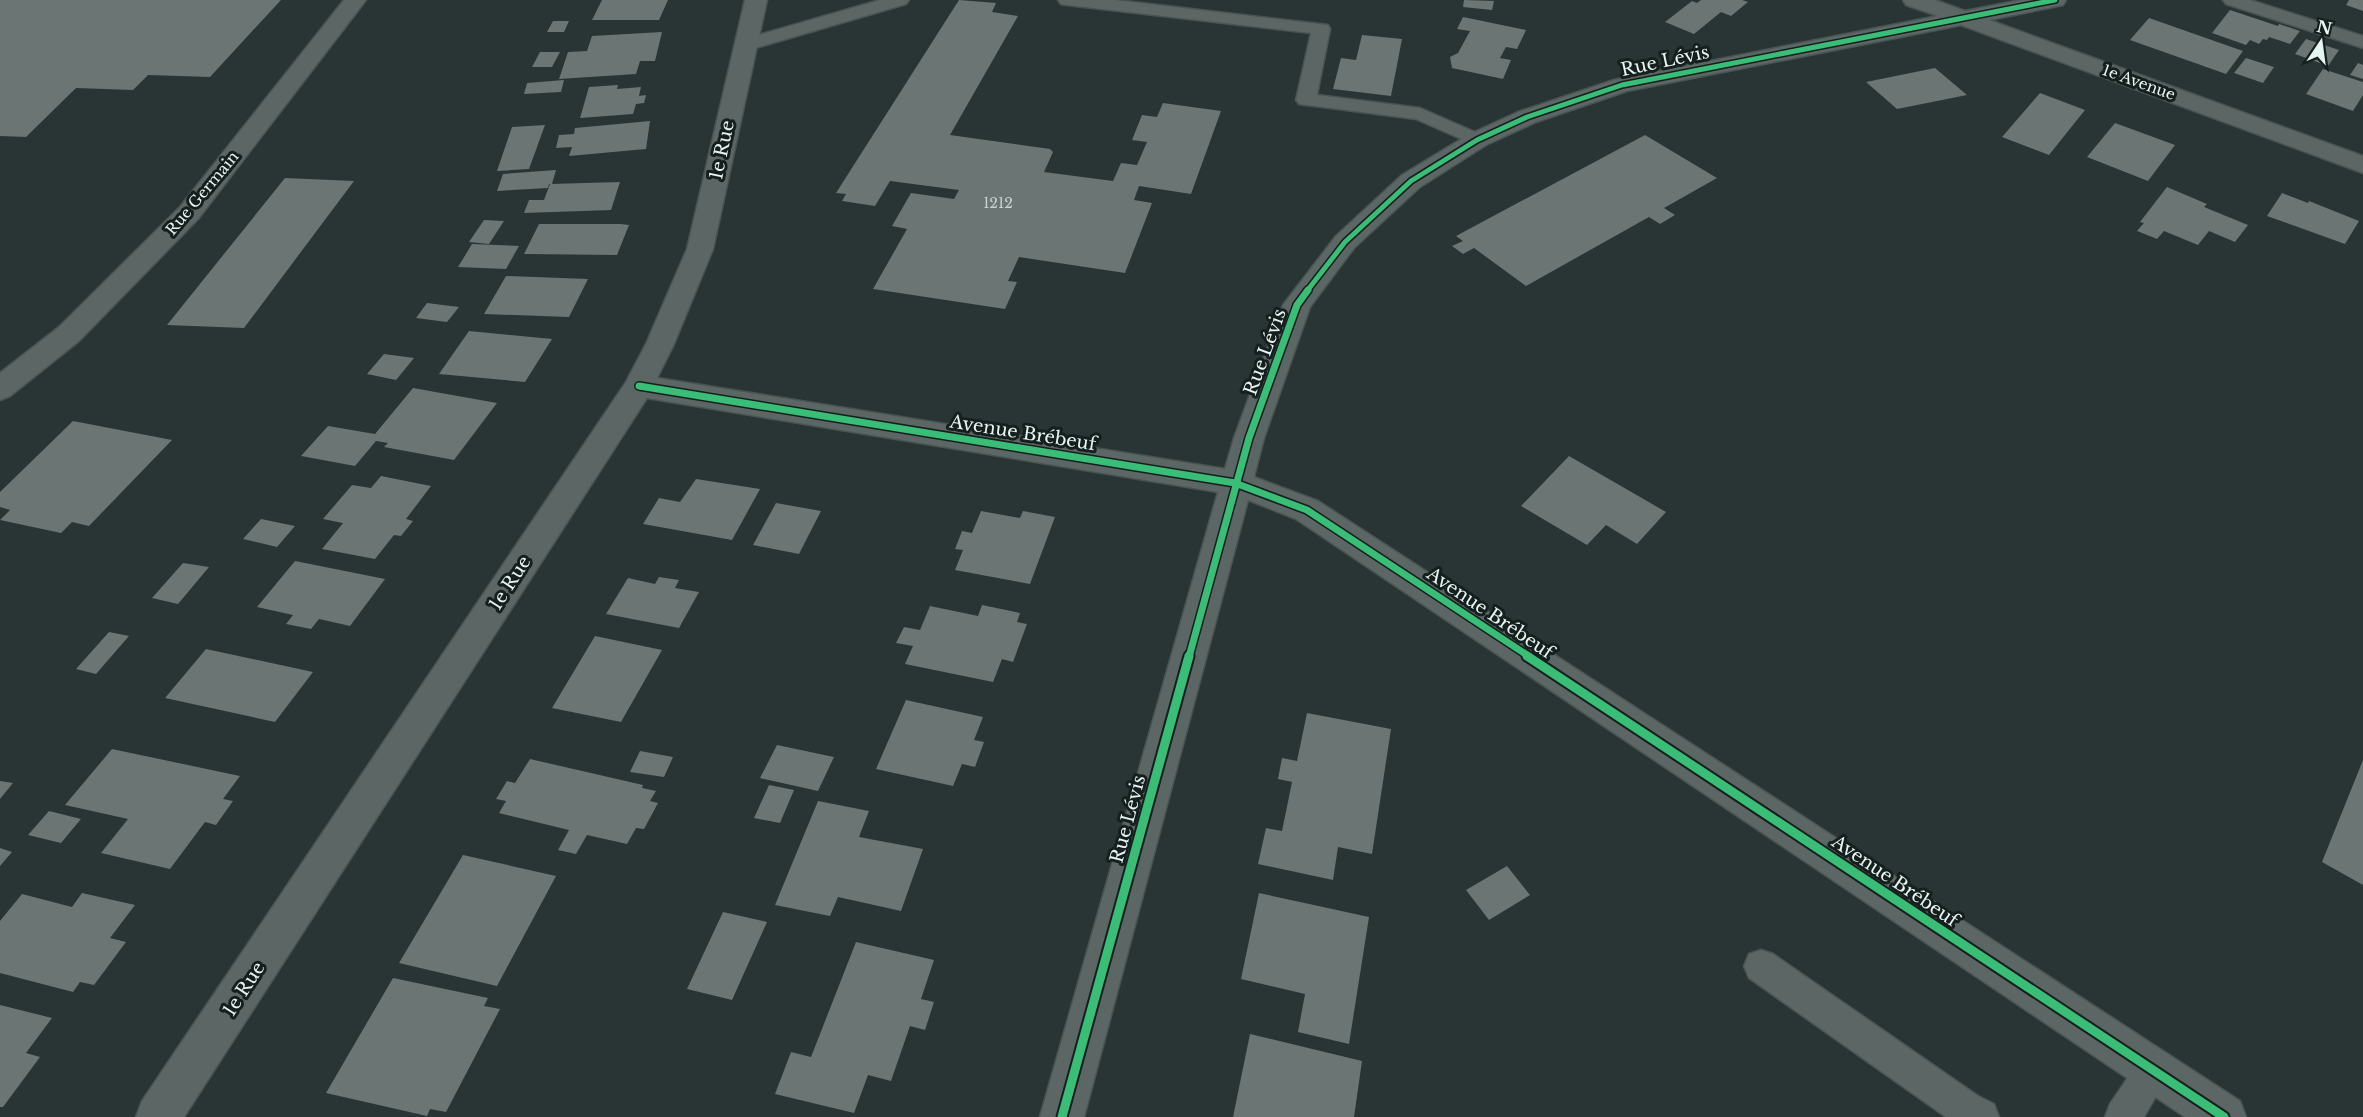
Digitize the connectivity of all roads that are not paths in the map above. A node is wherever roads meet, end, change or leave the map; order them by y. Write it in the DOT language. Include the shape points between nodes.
graph roads {
  1 [pos="355,0"];
  2 [pos="756,0"];
  3 [pos="900,0"];
  4 [pos="1067,0"];
  5 [pos="1914,0"];
  6 [pos="2055,0"];
  7 [pos="2232,0"];
  8 [pos="1963,17"];
  9 [pos="2363,42"];
  10 [pos="745,45"];
  11 [pos="1477,140"];
  12 [pos="2363,165"];
  13 [pos="639,386"];
  14 [pos="0,389"];
  15 [pos="1235,483"];
  16 [pos="1761,966"];
  17 [pos="2153,1070"];
  18 [pos="158,1117"];
  19 [pos="1062,1117"];
  20 [pos="1981,1117"];
  21 [pos="2123,1117"];
  22 [pos="2224,1117"];
  1 -- 14 [label="street, Rue Germain" via="189,213 69,334"];
  2 -- 10 [label="street, 1e Rue"];
  3 -- 10 [label="lane"];
  4 -- 11 [label="lane" via="1322,29 1306,100 1420,114"];
  5 -- 8 [label="street, 1e Avenue"];
  6 -- 8 [label="street, Rue Lévis"];
  7 -- 9 [label="lane"];
  8 -- 11 [label="street, Rue Lévis" via="1622,85 1527,117"];
  8 -- 12 [label="street, 1e Avenue"];
  10 -- 13 [label="street, 1e Rue" via="700,249"];
  11 -- 15 [label="street, Rue Lévis" via="1411,181 1345,242 1298,306"];
  13 -- 15 [label="street, Avenue Brébeuf"];
  13 -- 18 [label="street, 1e Rue"];
  15 -- 17 [label="street, Avenue Brébeuf" via="1307,510"];
  15 -- 19 [label="street, Rue Lévis"];
  16 -- 20 [label="lane"];
  17 -- 21 [label="lane"];
  17 -- 22 [label="street, Avenue Brébeuf"];
}
